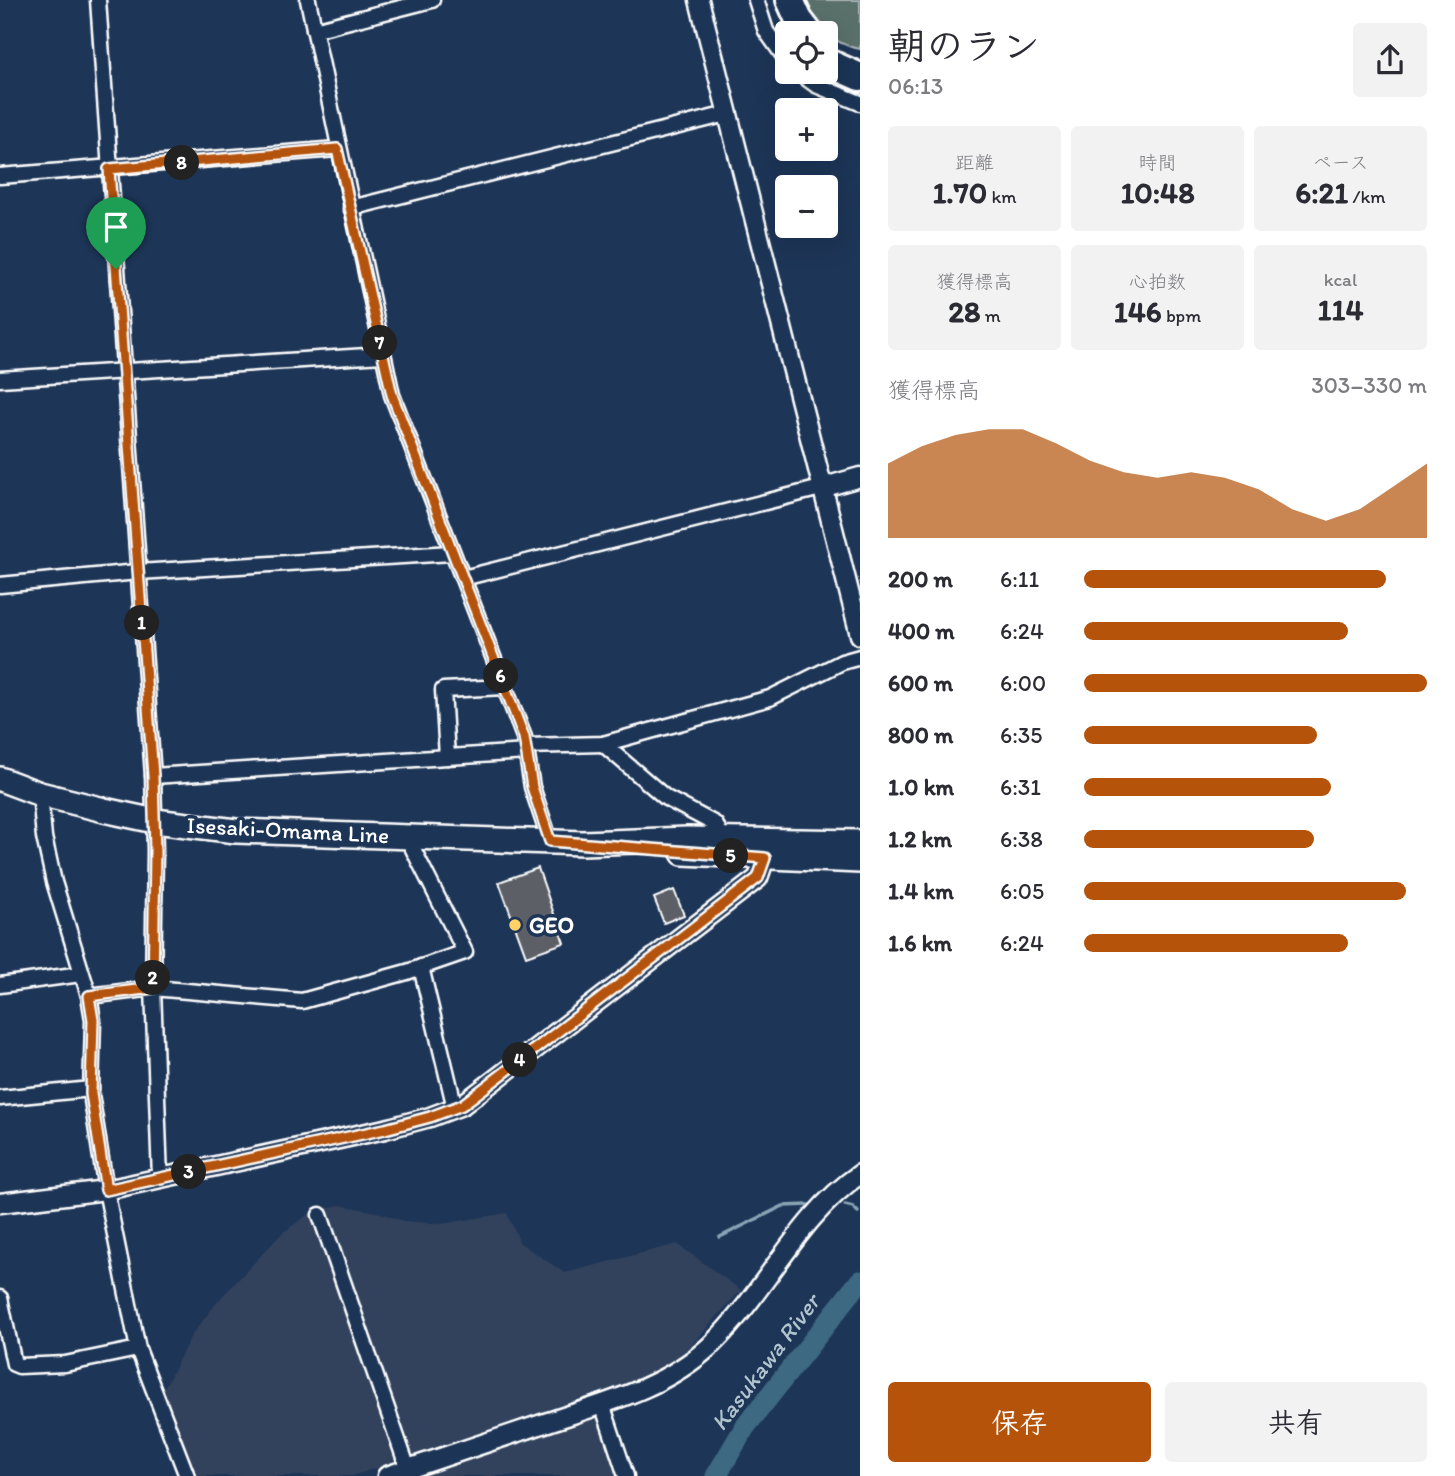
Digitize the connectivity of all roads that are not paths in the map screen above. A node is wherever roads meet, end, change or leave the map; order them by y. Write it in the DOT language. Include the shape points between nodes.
graph roads {
  1 [pos="98,0"];
  2 [pos="308,0"];
  3 [pos="432,0"];
  4 [pos="699,0"];
  5 [pos="756,0"];
  6 [pos="777,0"];
  7 [pos="790,0"];
  8 [pos="787,21"];
  9 [pos="800,21"];
  10 [pos="314,30"];
  11 [pos="775,44"];
  12 [pos="838,53"];
  13 [pos="860,62"];
  14 [pos="838,67"];
  15 [pos="860,77"];
  16 [pos="815,84"];
  17 [pos="860,103"];
  18 [pos="727,114"];
  19 [pos="337,149"];
  20 [pos="109,169"];
  21 [pos="0,176"];
  22 [pos="351,208"];
  23 [pos="383,355"];
  24 [pos="123,370"];
  25 [pos="0,379"];
  26 [pos="860,477"];
  27 [pos="821,488"];
  28 [pos="452,553"];
  29 [pos="138,572"];
  30 [pos="463,578"];
  31 [pos="0,585"];
  32 [pos="860,635"];
  33 [pos="860,657"];
  34 [pos="505,687"];
  35 [pos="603,744"];
  36 [pos="527,749"];
  37 [pos="447,757"];
  38 [pos="153,776"];
  39 [pos="0,779"];
  40 [pos="40,794"];
  41 [pos="155,821"];
  42 [pos="407,837"];
  43 [pos="718,839"];
  44 [pos="550,841"];
  45 [pos="860,842"];
  46 [pos="583,843"];
  47 [pos="765,858"];
  48 [pos="860,861"];
  49 [pos="421,967"];
  50 [pos="81,974"];
  51 [pos="0,985"];
  52 [pos="153,988"];
  53 [pos="89,996"];
  54 [pos="91,1089"];
  55 [pos="0,1098"];
  56 [pos="455,1108"];
  57 [pos="860,1174"];
  58 [pos="160,1178"];
  59 [pos="106,1190"];
  60 [pos="0,1203"];
  61 [pos="320,1215"];
  62 [pos="0,1298"];
  63 [pos="138,1349"];
  64 [pos="602,1404"];
  65 [pos="408,1469"];
  66 [pos="187,1476"];
  67 [pos="387,1476"];
  68 [pos="626,1476"];
  1 -- 20 [label="street"];
  2 -- 10 [label="street"];
  3 -- 10 [label="street"];
  4 -- 18 [label="street"];
  5 -- 11 [label="street"];
  6 -- 8 [label="highway"];
  7 -- 9 [label="highway"];
  10 -- 19 [label="street"];
  12 -- 13 [label="highway"];
  14 -- 15 [label="highway"];
  16 -- 17 [label="street"];
  18 -- 22 [label="street"];
  18 -- 27 [label="street"];
  19 -- 20 [label="street"];
  19 -- 22 [label="street"];
  20 -- 21 [label="street"];
  20 -- 24 [label="street"];
  22 -- 23 [label="street"];
  23 -- 24 [label="street"];
  23 -- 28 [label="street" via="392,395"];
  24 -- 25 [label="street"];
  24 -- 29 [label="street"];
  26 -- 27 [label="street"];
  27 -- 30 [label="street"];
  27 -- 32 [label="street"];
  28 -- 29 [label="street"];
  28 -- 30 [label="street"];
  29 -- 31 [label="street"];
  29 -- 38 [label="street"];
  30 -- 34 [label="street"];
  33 -- 35 [label="street" via="770,698"];
  34 -- 36 [label="street"];
  34 -- 37 [label="street" via="443,690"];
  35 -- 36 [label="street"];
  35 -- 43 [label="street" via="666,798 715,824"];
  36 -- 37 [label="street"];
  36 -- 44 [label="street" via="532,787"];
  37 -- 38 [label="street"];
  38 -- 41 [label="street"];
  39 -- 40 [label="main road, Isesaki-Omama Line"];
  40 -- 41 [label="main road, Isesaki-Omama Line"];
  40 -- 50 [label="street" via="54,882"];
  41 -- 42 [label="main road, Isesaki-Omama Line" via="236,831"];
  41 -- 52 [label="street"];
  42 -- 44 [label="main road, Isesaki-Omama Line"];
  42 -- 49 [label="street" via="465,952"];
  43 -- 45 [label="main road, Isesaki-Omama Line"];
  43 -- 46 [label="main road, Isesaki-Omama Line"];
  44 -- 46 [label="main road, Isesaki-Omama Line"];
  46 -- 47 [label="main road, Isesaki-Omama Line"];
  47 -- 48 [label="main road, Isesaki-Omama Line"];
  47 -- 56 [label="street" via="758,878"];
  49 -- 52 [label="street" via="302,1001"];
  49 -- 56 [label="street"];
  50 -- 51 [label="street"];
  50 -- 53 [label="street"];
  52 -- 53 [label="street"];
  52 -- 58 [label="street"];
  53 -- 54 [label="street"];
  54 -- 55 [label="street"];
  54 -- 59 [label="street"];
  56 -- 58 [label="street" via="385,1129"];
  57 -- 64 [label="street" via="826,1203 704,1352 668,1377"];
  58 -- 59 [label="street"];
  59 -- 60 [label="street"];
  59 -- 63 [label="street"];
  61 -- 65 [label="street"];
  62 -- 63 [label="street" via="14,1364 19,1366 52,1366"];
  63 -- 66 [label="street"];
  64 -- 65 [label="street"];
  64 -- 68 [label="street"];
  65 -- 67 [label="street"];
}
